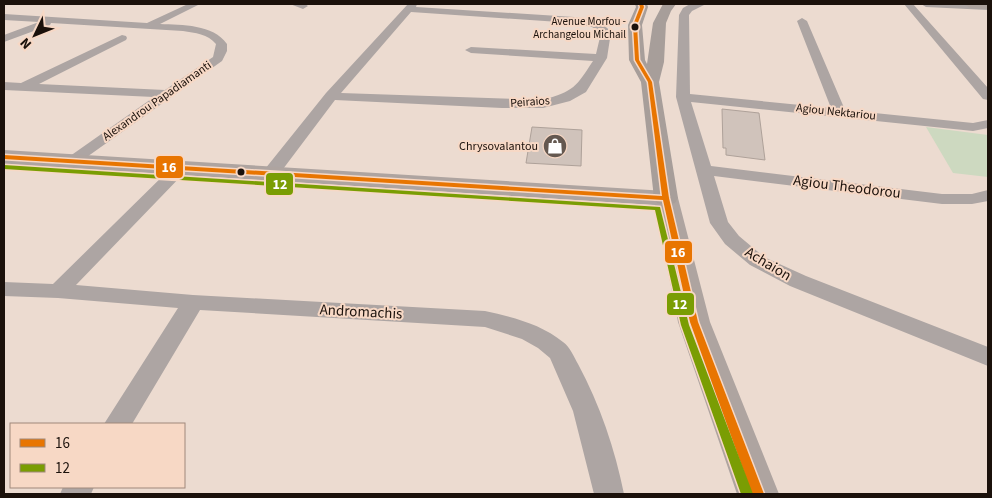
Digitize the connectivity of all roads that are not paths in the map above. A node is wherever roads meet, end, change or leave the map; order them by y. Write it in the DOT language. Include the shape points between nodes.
graph roads {
  1 [pos="195,4"];
  2 [pos="641,4"];
  3 [pos="670,4"];
  4 [pos="701,4"];
  5 [pos="908,4"];
  6 [pos="926,4"];
  7 [pos="970,4"];
  8 [pos="410,6"];
  9 [pos="988,6"];
  10 [pos="4,17"];
  11 [pos="55,20"];
  12 [pos="802,21"];
  13 [pos="149,25"];
  14 [pos="122,38"];
  15 [pos="4,39"];
  16 [pos="471,50"];
  17 [pos="601,58"];
  18 [pos="650,82"];
  19 [pos="4,86"];
  20 [pos="24,86"];
  21 [pos="167,94"];
  22 [pos="331,96"];
  23 [pos="683,96"];
  24 [pos="988,96"];
  25 [pos="839,112"];
  26 [pos="988,124"];
  27 [pos="4,157"];
  28 [pos="71,161"];
  29 [pos="179,169"];
  30 [pos="704,170"];
  31 [pos="271,174"];
  32 [pos="988,195"];
  33 [pos="666,198"];
  34 [pos="4,289"];
  35 [pos="58,291"];
  36 [pos="193,302"];
  37 [pos="988,357"];
  38 [pos="119,423"];
  39 [pos="609,494"];
  40 [pos="758,494"];
  1 -- 13 [label="street"];
  2 -- 18 [label="main road" via="636,25 637,60"];
  3 -- 18 [label="main road" via="665,8 659,26 656,62"];
  4 -- 23 [label="street, Achaion" via="692,6 684,15"];
  5 -- 24 [label="street"];
  6 -- 9 [label="street"];
  7 -- 9 [label="highway"];
  8 -- 17 [label="street, Peiraios" via="532,14 585,22 606,32"];
  8 -- 22 [label="street"];
  10 -- 11 [label="street, Alexandrou Papadiamanti"];
  11 -- 13 [label="street, Alexandrou Papadiamanti"];
  11 -- 15 [label="street"];
  12 -- 25 [label="street"];
  13 -- 21 [label="street, Alexandrou Papadiamanti" via="200,31 220,40 223,46 218,59"];
  14 -- 20 [label="street"];
  16 -- 17 [label="street"];
  17 -- 22 [label="street, Peiraios" via="582,89 543,104"];
  18 -- 33 [label="main road"];
  19 -- 20 [label="street"];
  20 -- 21 [label="street"];
  21 -- 28 [label="street, Alexandrou Papadiamanti"];
  22 -- 31 [label="street"];
  23 -- 25 [label="street, Agiou Nektariou"];
  23 -- 30 [label="street, Achaion"];
  25 -- 26 [label="street, Agiou Nektariou" via="973,127"];
  27 -- 28 [label="main road"];
  28 -- 29 [label="main road"];
  29 -- 31 [label="main road"];
  29 -- 35 [label="street"];
  30 -- 32 [label="street, Agiou Theodorou" via="942,199"];
  30 -- 37 [label="street, Achaion" via="719,223 732,240 757,261 798,281"];
  31 -- 33 [label="main road"];
  33 -- 40 [label="main road" via="694,322"];
  34 -- 35 [label="street, Andromachis"];
  35 -- 36 [label="street, Andromachis"];
  36 -- 38 [label="street"];
  36 -- 39 [label="street, Andromachis" via="485,319 535,334 557,349 575,380 593,426"];
}
